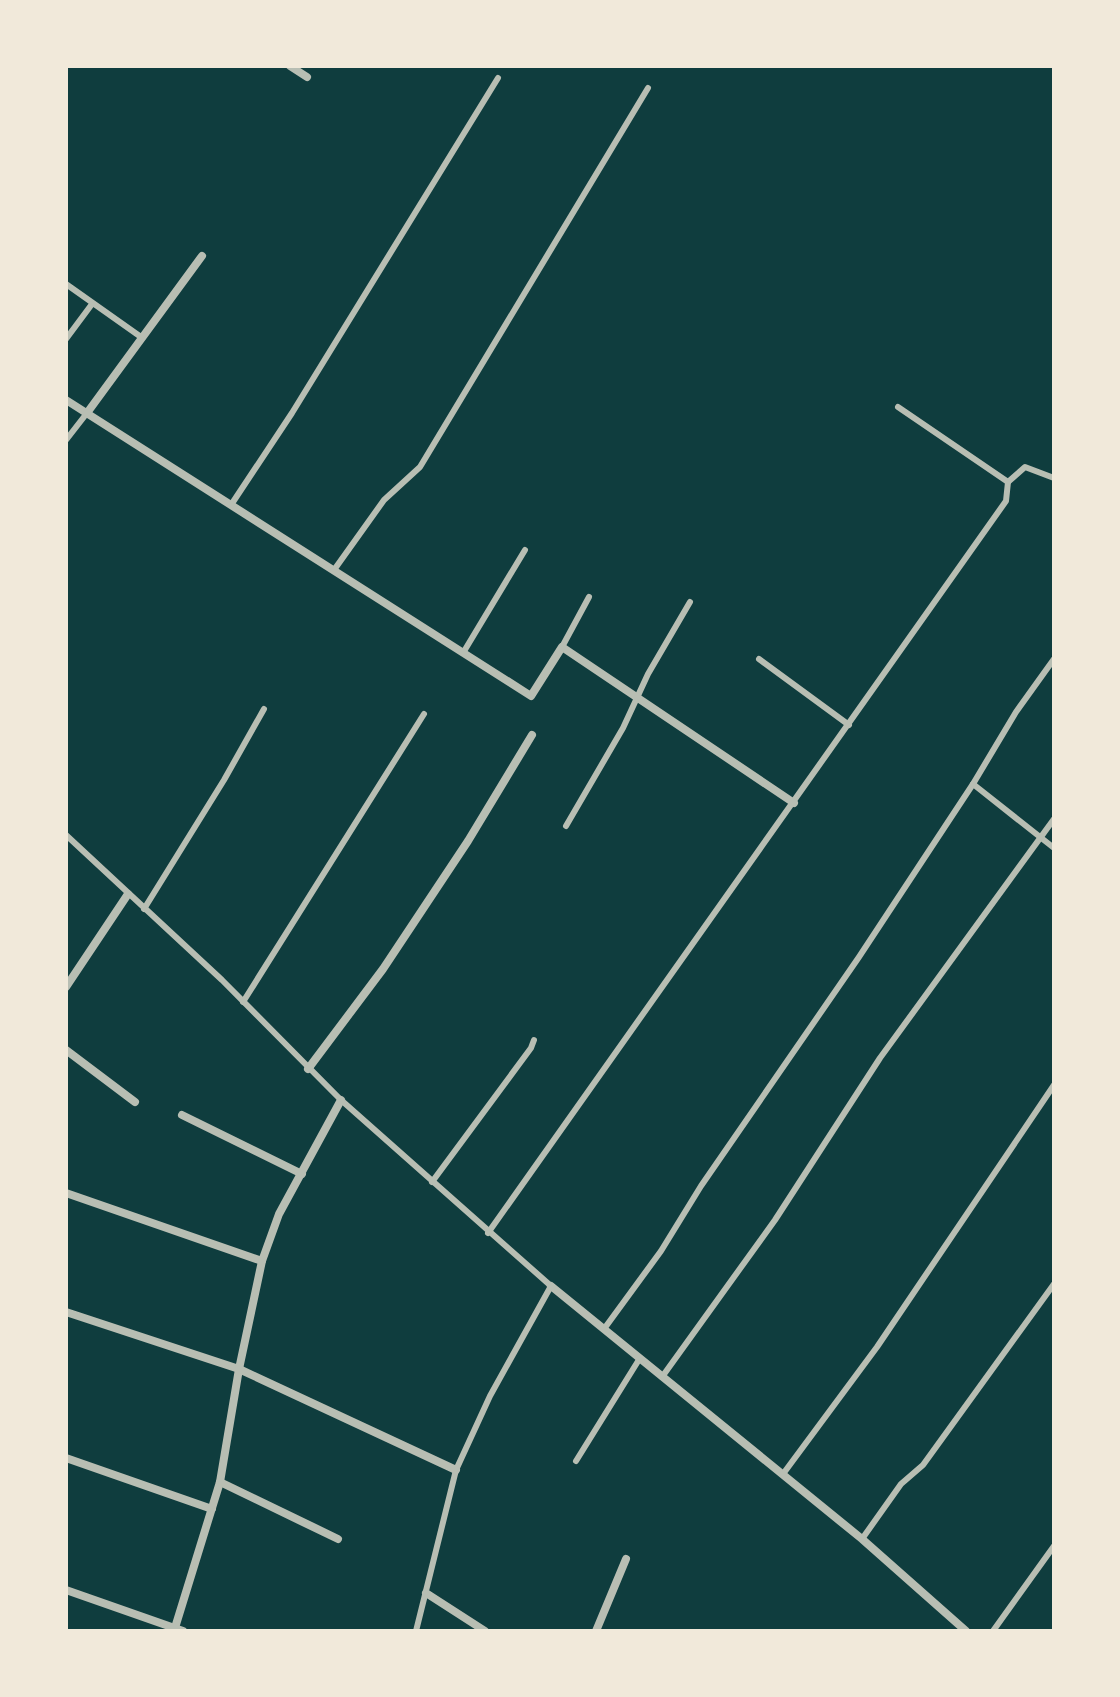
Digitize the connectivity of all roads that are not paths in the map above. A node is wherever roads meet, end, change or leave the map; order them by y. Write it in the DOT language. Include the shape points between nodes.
graph roads {
  1 [pos="290,66"];
  2 [pos="307,77"];
  3 [pos="498,78"];
  4 [pos="648,88"];
  5 [pos="202,256"];
  6 [pos="66,284"];
  7 [pos="92,304"];
  8 [pos="141,337"];
  9 [pos="66,339"];
  10 [pos="66,400"];
  11 [pos="898,407"];
  12 [pos="87,413"];
  13 [pos="66,440"];
  14 [pos="1054,478"];
  15 [pos="1008,482"];
  16 [pos="231,505"];
  17 [pos="525,550"];
  18 [pos="334,570"];
  19 [pos="589,597"];
  20 [pos="690,602"];
  21 [pos="562,647"];
  22 [pos="463,653"];
  23 [pos="759,659"];
  24 [pos="1054,659"];
  25 [pos="638,698"];
  26 [pos="264,709"];
  27 [pos="424,714"];
  28 [pos="849,725"];
  29 [pos="532,735"];
  30 [pos="973,784"];
  31 [pos="794,803"];
  32 [pos="1054,819"];
  33 [pos="566,826"];
  34 [pos="66,835"];
  35 [pos="1041,840"];
  36 [pos="1054,848"];
  37 [pos="128,894"];
  38 [pos="144,909"];
  39 [pos="66,987"];
  40 [pos="243,1002"];
  41 [pos="534,1040"];
  42 [pos="66,1050"];
  43 [pos="308,1069"];
  44 [pos="1054,1085"];
  45 [pos="341,1100"];
  46 [pos="135,1102"];
  47 [pos="182,1115"];
  48 [pos="302,1174"];
  49 [pos="432,1182"];
  50 [pos="66,1193"];
  51 [pos="488,1233"];
  52 [pos="262,1261"];
  53 [pos="1054,1284"];
  54 [pos="551,1286"];
  55 [pos="66,1312"];
  56 [pos="604,1329"];
  57 [pos="640,1358"];
  58 [pos="239,1369"];
  59 [pos="662,1377"];
  60 [pos="66,1458"];
  61 [pos="576,1461"];
  62 [pos="456,1470"];
  63 [pos="783,1474"];
  64 [pos="220,1482"];
  65 [pos="212,1509"];
  66 [pos="338,1539"];
  67 [pos="862,1539"];
  68 [pos="1054,1546"];
  69 [pos="626,1559"];
  70 [pos="66,1590"];
  71 [pos="426,1593"];
  72 [pos="177,1630"];
  73 [pos="416,1631"];
  74 [pos="485,1631"];
  75 [pos="596,1631"];
  76 [pos="966,1631"];
  77 [pos="993,1631"];
  1 -- 2 [label="street"];
  3 -- 16 [label="lane"];
  4 -- 18 [label="lane" via="420,467 384,500"];
  5 -- 8 [label="street"];
  6 -- 7 [label="lane"];
  7 -- 8 [label="lane"];
  7 -- 9 [label="lane"];
  8 -- 12 [label="street"];
  10 -- 12 [label="street"];
  11 -- 15 [label="lane"];
  12 -- 13 [label="lane"];
  12 -- 16 [label="street"];
  14 -- 15 [label="lane" via="1025,467"];
  15 -- 28 [label="lane" via="1006,501"];
  16 -- 18 [label="street"];
  17 -- 22 [label="lane"];
  18 -- 22 [label="street"];
  19 -- 21 [label="lane"];
  20 -- 25 [label="lane"];
  21 -- 22 [label="street" via="531,696"];
  21 -- 25 [label="street"];
  23 -- 28 [label="lane"];
  24 -- 30 [label="lane"];
  25 -- 31 [label="street"];
  25 -- 33 [label="lane"];
  26 -- 38 [label="lane"];
  27 -- 40 [label="lane"];
  28 -- 31 [label="lane"];
  29 -- 43 [label="street" via="383,969"];
  30 -- 35 [label="lane"];
  30 -- 56 [label="lane"];
  31 -- 51 [label="lane"];
  32 -- 35 [label="lane"];
  34 -- 37 [label="lane"];
  35 -- 36 [label="lane"];
  35 -- 59 [label="lane" via="880,1058 775,1220"];
  37 -- 38 [label="lane"];
  37 -- 39 [label="street"];
  38 -- 40 [label="lane"];
  40 -- 43 [label="lane"];
  41 -- 49 [label="lane"];
  42 -- 46 [label="street"];
  43 -- 45 [label="lane"];
  44 -- 63 [label="lane" via="877,1347"];
  45 -- 48 [label="street"];
  45 -- 49 [label="lane"];
  47 -- 48 [label="street"];
  48 -- 52 [label="street" via="279,1214"];
  49 -- 51 [label="lane"];
  50 -- 52 [label="street"];
  51 -- 54 [label="lane"];
  52 -- 58 [label="street"];
  53 -- 67 [label="lane" via="923,1465 901,1484"];
  54 -- 56 [label="street"];
  54 -- 62 [label="lane"];
  55 -- 58 [label="street"];
  56 -- 57 [label="street"];
  57 -- 59 [label="street"];
  57 -- 61 [label="lane"];
  58 -- 62 [label="street"];
  58 -- 64 [label="street"];
  59 -- 63 [label="street"];
  60 -- 65 [label="street"];
  62 -- 71 [label="lane"];
  63 -- 67 [label="street"];
  64 -- 65 [label="street"];
  64 -- 66 [label="street"];
  65 -- 72 [label="street"];
  67 -- 76 [label="street"];
  68 -- 77 [label="lane"];
  69 -- 75 [label="street"];
  70 -- 72 [label="street"];
  71 -- 73 [label="lane"];
  71 -- 74 [label="street"];
}
